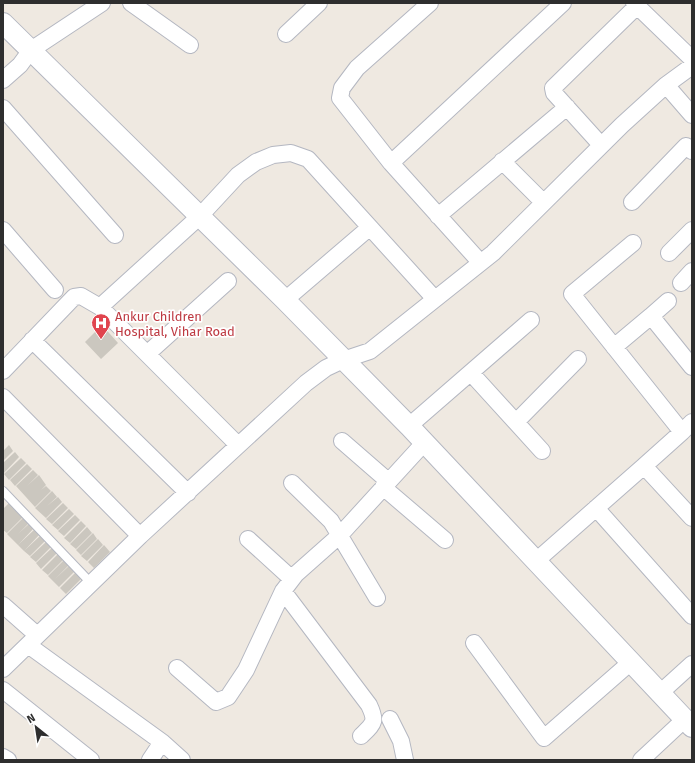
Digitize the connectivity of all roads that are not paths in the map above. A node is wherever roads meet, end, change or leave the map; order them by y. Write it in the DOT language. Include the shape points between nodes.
graph roads {
  1 [pos="102,3"];
  2 [pos="131,3"];
  3 [pos="318,3"];
  4 [pos="430,3"];
  5 [pos="563,3"];
  6 [pos="635,5"];
  7 [pos="3,23"];
  8 [pos="286,34"];
  9 [pos="190,45"];
  10 [pos="31,50"];
  11 [pos="692,59"];
  12 [pos="692,66"];
  13 [pos="3,80"];
  14 [pos="666,85"];
  15 [pos="567,107"];
  16 [pos="3,108"];
  17 [pos="692,115"];
  18 [pos="601,145"];
  19 [pos="690,146"];
  20 [pos="502,161"];
  21 [pos="391,163"];
  22 [pos="543,202"];
  23 [pos="632,202"];
  24 [pos="200,216"];
  25 [pos="438,216"];
  26 [pos="369,228"];
  27 [pos="3,230"];
  28 [pos="692,230"];
  29 [pos="115,235"];
  30 [pos="633,243"];
  31 [pos="669,253"];
  32 [pos="480,262"];
  33 [pos="692,271"];
  34 [pos="228,281"];
  35 [pos="681,283"];
  36 [pos="55,290"];
  37 [pos="434,298"];
  38 [pos="285,300"];
  39 [pos="668,301"];
  40 [pos="100,307"];
  41 [pos="651,316"];
  42 [pos="531,320"];
  43 [pos="32,340"];
  44 [pos="614,347"];
  45 [pos="147,354"];
  46 [pos="578,359"];
  47 [pos="343,360"];
  48 [pos="692,367"];
  49 [pos="3,371"];
  50 [pos="471,373"];
  51 [pos="3,398"];
  52 [pos="516,422"];
  53 [pos="409,426"];
  54 [pos="687,427"];
  55 [pos="342,441"];
  56 [pos="424,442"];
  57 [pos="238,445"];
  58 [pos="542,451"];
  59 [pos="644,466"];
  60 [pos="292,483"];
  61 [pos="386,484"];
  62 [pos="3,491"];
  63 [pos="188,493"];
  64 [pos="596,508"];
  65 [pos="692,518"];
  66 [pos="340,534"];
  67 [pos="140,536"];
  68 [pos="248,539"];
  69 [pos="444,540"];
  70 [pos="536,561"];
  71 [pos="91,583"];
  72 [pos="288,585"];
  73 [pos="377,598"];
  74 [pos="3,605"];
  75 [pos="692,616"];
  76 [pos="32,640"];
  77 [pos="474,643"];
  78 [pos="631,662"];
  79 [pos="692,664"];
  80 [pos="177,668"];
  81 [pos="3,669"];
  82 [pos="3,690"];
  83 [pos="660,693"];
  84 [pos="390,719"];
  85 [pos="688,723"];
  86 [pos="361,736"];
  87 [pos="162,742"];
  88 [pos="3,757"];
  89 [pos="8,760"];
  90 [pos="91,760"];
  91 [pos="150,760"];
  92 [pos="182,760"];
  93 [pos="405,760"];
  94 [pos="641,760"];
  1 -- 10 [label="street"];
  2 -- 9 [label="street"];
  3 -- 8 [label="street"];
  4 -- 21 [label="street" via="357,68 342,88 340,98"];
  5 -- 21 [label="street"];
  6 -- 11 [label="street"];
  6 -- 15 [label="street" via="553,88 554,93"];
  7 -- 10 [label="street"];
  10 -- 13 [label="street" via="20,65"];
  10 -- 24 [label="street"];
  12 -- 14 [label="street"];
  14 -- 17 [label="street"];
  14 -- 18 [label="street"];
  15 -- 18 [label="street"];
  15 -- 20 [label="street"];
  16 -- 29 [label="street"];
  18 -- 22 [label="street"];
  19 -- 23 [label="street"];
  20 -- 22 [label="street"];
  20 -- 25 [label="street"];
  21 -- 25 [label="street"];
  22 -- 32 [label="street"];
  24 -- 26 [label="street" via="238,175 256,162 273,155 291,152 308,159"];
  24 -- 38 [label="street"];
  24 -- 40 [label="street"];
  25 -- 32 [label="street"];
  26 -- 37 [label="street"];
  26 -- 38 [label="street"];
  27 -- 36 [label="street"];
  28 -- 31 [label="street"];
  30 -- 44 [label="street" via="572,294"];
  32 -- 37 [label="street"];
  33 -- 35 [label="street"];
  34 -- 45 [label="street"];
  37 -- 47 [label="street" via="370,351"];
  38 -- 47 [label="street"];
  39 -- 41 [label="street"];
  40 -- 43 [label="street" via="77,295"];
  40 -- 45 [label="street"];
  41 -- 44 [label="street"];
  41 -- 48 [label="street"];
  42 -- 50 [label="street"];
  43 -- 49 [label="street"];
  43 -- 63 [label="street"];
  44 -- 54 [label="street"];
  45 -- 57 [label="street"];
  46 -- 52 [label="street"];
  47 -- 53 [label="street"];
  47 -- 57 [label="street" via="326,368 306,383"];
  50 -- 52 [label="street"];
  50 -- 53 [label="street"];
  51 -- 67 [label="street"];
  52 -- 58 [label="street"];
  53 -- 56 [label="street"];
  54 -- 59 [label="street"];
  55 -- 61 [label="street"];
  56 -- 61 [label="street"];
  56 -- 70 [label="street"];
  57 -- 63 [label="street"];
  59 -- 64 [label="street"];
  59 -- 65 [label="street"];
  60 -- 66 [label="street" via="331,521"];
  61 -- 66 [label="street"];
  61 -- 69 [label="street"];
  62 -- 71 [label="lane"];
  63 -- 67 [label="street"];
  64 -- 70 [label="street"];
  64 -- 75 [label="street"];
  66 -- 72 [label="street"];
  66 -- 73 [label="street"];
  67 -- 71 [label="street"];
  68 -- 72 [label="street"];
  70 -- 78 [label="street"];
  71 -- 76 [label="street"];
  72 -- 80 [label="street" via="246,670 228,697 216,702"];
  72 -- 86 [label="street" via="375,717 374,724"];
  74 -- 76 [label="street"];
  76 -- 81 [label="street"];
  76 -- 87 [label="street"];
  77 -- 78 [label="street" via="544,738"];
  78 -- 83 [label="street"];
  79 -- 83 [label="street"];
  82 -- 90 [label="street"];
  83 -- 85 [label="street"];
  84 -- 93 [label="street" via="401,741"];
  85 -- 94 [label="street"];
  87 -- 91 [label="street"];
  87 -- 92 [label="street"];
  88 -- 89 [label="street"];
}
